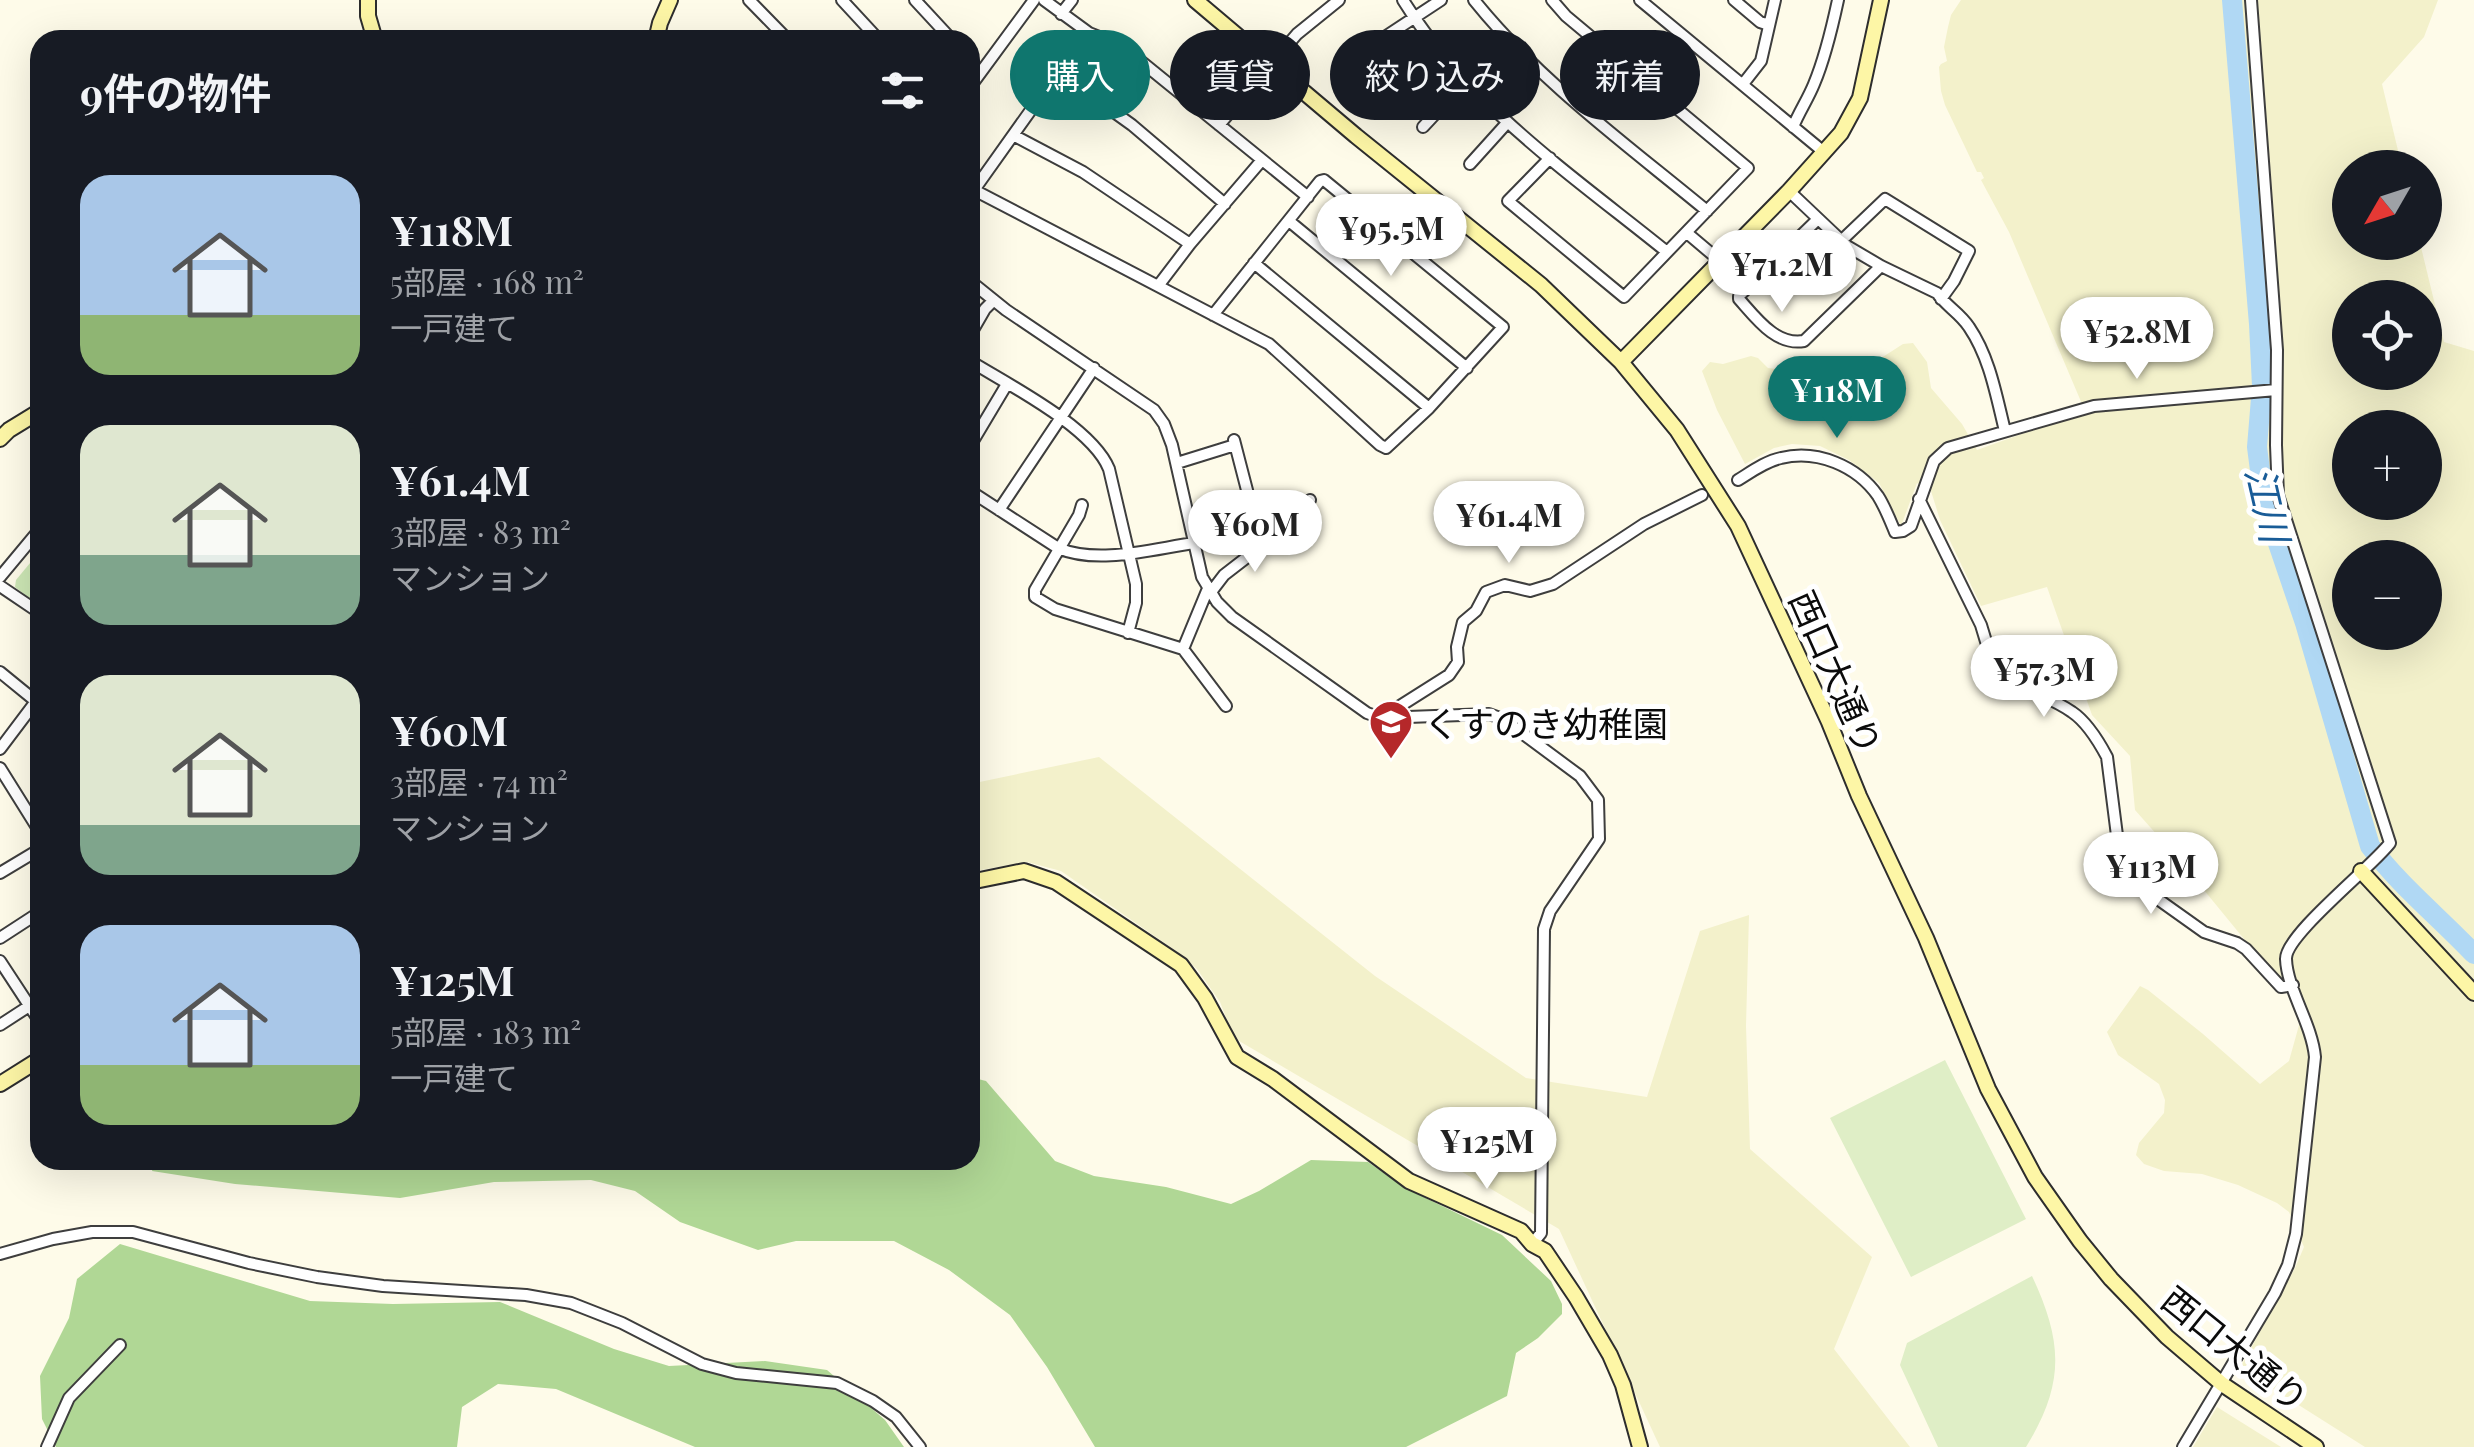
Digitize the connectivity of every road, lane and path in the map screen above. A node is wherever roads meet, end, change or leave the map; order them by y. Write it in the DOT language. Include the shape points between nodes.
graph roads {
  1 [pos="368,0"];
  2 [pos="670,0"];
  3 [pos="749,0"];
  4 [pos="842,0"];
  5 [pos="914,0"];
  6 [pos="1034,0"];
  7 [pos="1044,0"];
  8 [pos="1072,0"];
  9 [pos="1196,0"];
  10 [pos="1339,0"];
  11 [pos="1402,0"];
  12 [pos="1440,0"];
  13 [pos="1474,0"];
  14 [pos="1552,0"];
  15 [pos="1640,0"];
  16 [pos="1734,0"];
  17 [pos="1775,0"];
  18 [pos="1838,0"];
  19 [pos="1881,0"];
  20 [pos="2251,0"];
  21 [pos="1061,14"];
  22 [pos="1414,18"];
  23 [pos="1769,25"];
  24 [pos="372,30"];
  25 [pos="658,30"];
  26 [pos="778,30"];
  27 [pos="870,30"];
  28 [pos="942,30"];
  29 [pos="1087,30"];
  30 [pos="1231,30"];
  31 [pos="1302,30"];
  32 [pos="1396,30"];
  33 [pos="1423,30"];
  34 [pos="1583,30"];
  35 [pos="1676,30"];
  36 [pos="1700,50"];
  37 [pos="1150,69"];
  38 [pos="982,71"];
  39 [pos="980,74"];
  40 [pos="1743,84"];
  41 [pos="1310,97"];
  42 [pos="1024,120"];
  43 [pos="1122,120"];
  44 [pos="1223,120"];
  45 [pos="1430,120"];
  46 [pos="1504,120"];
  47 [pos="1691,120"];
  48 [pos="1507,123"];
  49 [pos="1219,125"];
  50 [pos="1423,127"];
  51 [pos="1793,127"];
  52 [pos="1013,135"];
  53 [pos="1825,153"];
  54 [pos="1550,158"];
  55 [pos="1262,160"];
  56 [pos="1470,164"];
  57 [pos="980,178"];
  58 [pos="1789,191"];
  59 [pos="980,193"];
  60 [pos="1308,197"];
  61 [pos="1226,204"];
  62 [pos="1706,210"];
  63 [pos="1289,220"];
  64 [pos="1818,220"];
  65 [pos="1687,233"];
  66 [pos="1841,241"];
  67 [pos="1190,244"];
  68 [pos="1667,252"];
  69 [pos="1720,260"];
  70 [pos="1254,263"];
  71 [pos="1881,266"];
  72 [pos="1158,286"];
  73 [pos="980,290"];
  74 [pos="1940,298"];
  75 [pos="993,301"];
  76 [pos="1213,315"];
  77 [pos="980,318"];
  78 [pos="1621,362"];
  79 [pos="980,367"];
  80 [pos="1094,368"];
  81 [pos="1468,368"];
  82 [pos="1007,384"];
  83 [pos="2276,390"];
  84 [pos="1430,408"];
  85 [pos="1060,416"];
  86 [pos="30,418"];
  87 [pos="980,429"];
  88 [pos="2005,430"];
  89 [pos="0,439"];
  90 [pos="1177,463"];
  91 [pos="1738,480"];
  92 [pos="1702,495"];
  93 [pos="980,498"];
  94 [pos="1920,499"];
  95 [pos="1310,500"];
  96 [pos="1082,505"];
  97 [pos="999,510"];
  98 [pos="30,541"];
  99 [pos="1265,542"];
  100 [pos="1194,543"];
  101 [pos="1058,548"];
  102 [pos="1129,552"];
  103 [pos="0,577"];
  104 [pos="0,586"];
  105 [pos="1210,592"];
  106 [pos="30,606"];
  107 [pos="1128,633"];
  108 [pos="1183,650"];
  109 [pos="0,672"];
  110 [pos="30,694"];
  111 [pos="1226,706"];
  112 [pos="30,712"];
  113 [pos="1380,718"];
  114 [pos="0,727"];
  115 [pos="10,735"];
  116 [pos="0,749"];
  117 [pos="0,768"];
  118 [pos="30,816"];
  119 [pos="30,855"];
  120 [pos="2364,868"];
  121 [pos="0,873"];
  122 [pos="980,880"];
  123 [pos="30,918"];
  124 [pos="0,938"];
  125 [pos="0,961"];
  126 [pos="2293,985"];
  127 [pos="2474,993"];
  128 [pos="28,1006"];
  129 [pos="30,1009"];
  130 [pos="0,1025"];
  131 [pos="30,1065"];
  132 [pos="0,1084"];
  133 [pos="1532,1244"];
  134 [pos="0,1254"];
  135 [pos="120,1345"];
  136 [pos="2222,1384"];
  137 [pos="46,1447"];
  138 [pos="920,1447"];
  139 [pos="1640,1447"];
  140 [pos="2183,1447"];
  141 [pos="2316,1447"];
  1 -- 24 [label="street"];
  2 -- 25 [label="street"];
  3 -- 26 [label="street"];
  4 -- 27 [label="street"];
  5 -- 28 [label="street"];
  6 -- 38 [label="street"];
  7 -- 21 [label="street"];
  8 -- 21 [label="street"];
  9 -- 30 [label="street, 西口大通り"];
  10 -- 31 [label="street"];
  11 -- 22 [label="street"];
  12 -- 22 [label="street"];
  13 -- 62 [label="street" via="1538,70"];
  14 -- 34 [label="street"];
  15 -- 35 [label="street"];
  16 -- 23 [label="street"];
  17 -- 23 [label="street"];
  18 -- 51 [label="street" via="1821,67"];
  19 -- 53 [label="street" via="1860,98"];
  20 -- 83 [label="street"];
  21 -- 29 [label="street"];
  22 -- 32 [label="street"];
  22 -- 33 [label="street"];
  23 -- 40 [label="street" via="1761,61"];
  36 -- 40 [label="street"];
  37 -- 49 [label="street"];
  38 -- 39 [label="street"];
  40 -- 51 [label="street"];
  41 -- 78 [label="street, 西口大通り" via="1541,285"];
  42 -- 52 [label="street"];
  43 -- 61 [label="street"];
  44 -- 49 [label="street"];
  45 -- 50 [label="street"];
  46 -- 48 [label="street"];
  47 -- 62 [label="street" via="1748,168"];
  48 -- 54 [label="street"];
  48 -- 56 [label="street"];
  49 -- 55 [label="street"];
  51 -- 53 [label="street"];
  52 -- 57 [label="street"];
  52 -- 67 [label="street" via="1083,172"];
  53 -- 58 [label="street"];
  54 -- 68 [label="street"];
  54 -- 68 [label="street" via="1508,201 1624,298"];
  55 -- 60 [label="street"];
  55 -- 61 [label="street"];
  58 -- 64 [label="street"];
  58 -- 69 [label="street"];
  59 -- 72 [label="street"];
  60 -- 63 [label="street"];
  60 -- 81 [label="street" via="1324,180 1503,327"];
  61 -- 67 [label="street"];
  62 -- 65 [label="street"];
  63 -- 70 [label="street"];
  63 -- 81 [label="street"];
  64 -- 66 [label="street"];
  64 -- 71 [label="street" via="1739,296 1763,326 1804,341"];
  65 -- 68 [label="street"];
  65 -- 69 [label="street"];
  66 -- 71 [label="street"];
  66 -- 74 [label="street" via="1885,199 1970,251"];
  67 -- 72 [label="street"];
  69 -- 78 [label="street"];
  70 -- 76 [label="street"];
  70 -- 84 [label="street"];
  71 -- 74 [label="street"];
  72 -- 76 [label="street"];
  73 -- 75 [label="street"];
  74 -- 88 [label="street" via="1980,346"];
  75 -- 77 [label="street"];
  75 -- 80 [label="street"];
  76 -- 84 [label="street" via="1269,344 1386,448"];
  78 -- 136 [label="street, 西口大通り" via="1677,430 1738,526 1988,1089 2035,1177 2111,1279"];
  79 -- 82 [label="street"];
  80 -- 85 [label="street"];
  80 -- 90 [label="street" via="1154,410"];
  81 -- 84 [label="street"];
  82 -- 85 [label="street"];
  82 -- 87 [label="street"];
  83 -- 88 [label="street" via="2094,406"];
  83 -- 120 [label="street" via="2278,494 2389,836 2387,848"];
  85 -- 97 [label="street"];
  85 -- 102 [label="street" via="1107,462"];
  86 -- 89 [label="street"];
  88 -- 94 [label="street" via="1948,448 1934,461"];
  90 -- 99 [label="street" via="1235,443"];
  90 -- 100 [label="street"];
  91 -- 94 [label="street" via="1779,458 1832,460 1875,492 1895,532 1910,526"];
  92 -- 113 [label="street" via="1553,584 1486,592 1463,622 1458,662 1449,675"];
  93 -- 97 [label="street"];
  94 -- 126 [label="street" via="1981,625 1994,668 2076,714 2101,745 2120,860 2145,890 2204,932 2246,949 2282,988"];
  95 -- 99 [label="street"];
  96 -- 101 [label="street"];
  97 -- 101 [label="street"];
  98 -- 103 [label="street"];
  99 -- 105 [label="street"];
  100 -- 102 [label="street"];
  100 -- 105 [label="street"];
  101 -- 102 [label="street" via="1088,556"];
  101 -- 107 [label="street" via="1035,596"];
  102 -- 107 [label="street" via="1136,594"];
  104 -- 106 [label="street"];
  105 -- 108 [label="street"];
  105 -- 113 [label="street" via="1232,617"];
  107 -- 108 [label="street"];
  108 -- 111 [label="street"];
  109 -- 110 [label="street"];
  112 -- 115 [label="street"];
  113 -- 133 [label="street" via="1503,719 1580,776 1598,800 1600,838 1544,929 1540,1233"];
  114 -- 115 [label="street"];
  115 -- 116 [label="street"];
  117 -- 118 [label="street"];
  119 -- 121 [label="street"];
  120 -- 126 [label="street" via="2286,953"];
  120 -- 127 [label="street"];
  122 -- 133 [label="street" via="1024,871 1056,882 1180,965 1237,1057 1409,1181 1521,1231"];
  123 -- 124 [label="street"];
  125 -- 128 [label="street"];
  126 -- 136 [label="street" via="2315,1056 2296,1234 2283,1278"];
  128 -- 129 [label="street"];
  128 -- 130 [label="street"];
  131 -- 132 [label="street"];
  133 -- 139 [label="street" via="1545,1251 1610,1355"];
  134 -- 138 [label="street" via="92,1232 132,1232 317,1277 572,1304 702,1364 837,1384 896,1417"];
  135 -- 137 [label="street" via="69,1398"];
  136 -- 140 [label="street"];
  136 -- 141 [label="street, 西口大通り"];
}
